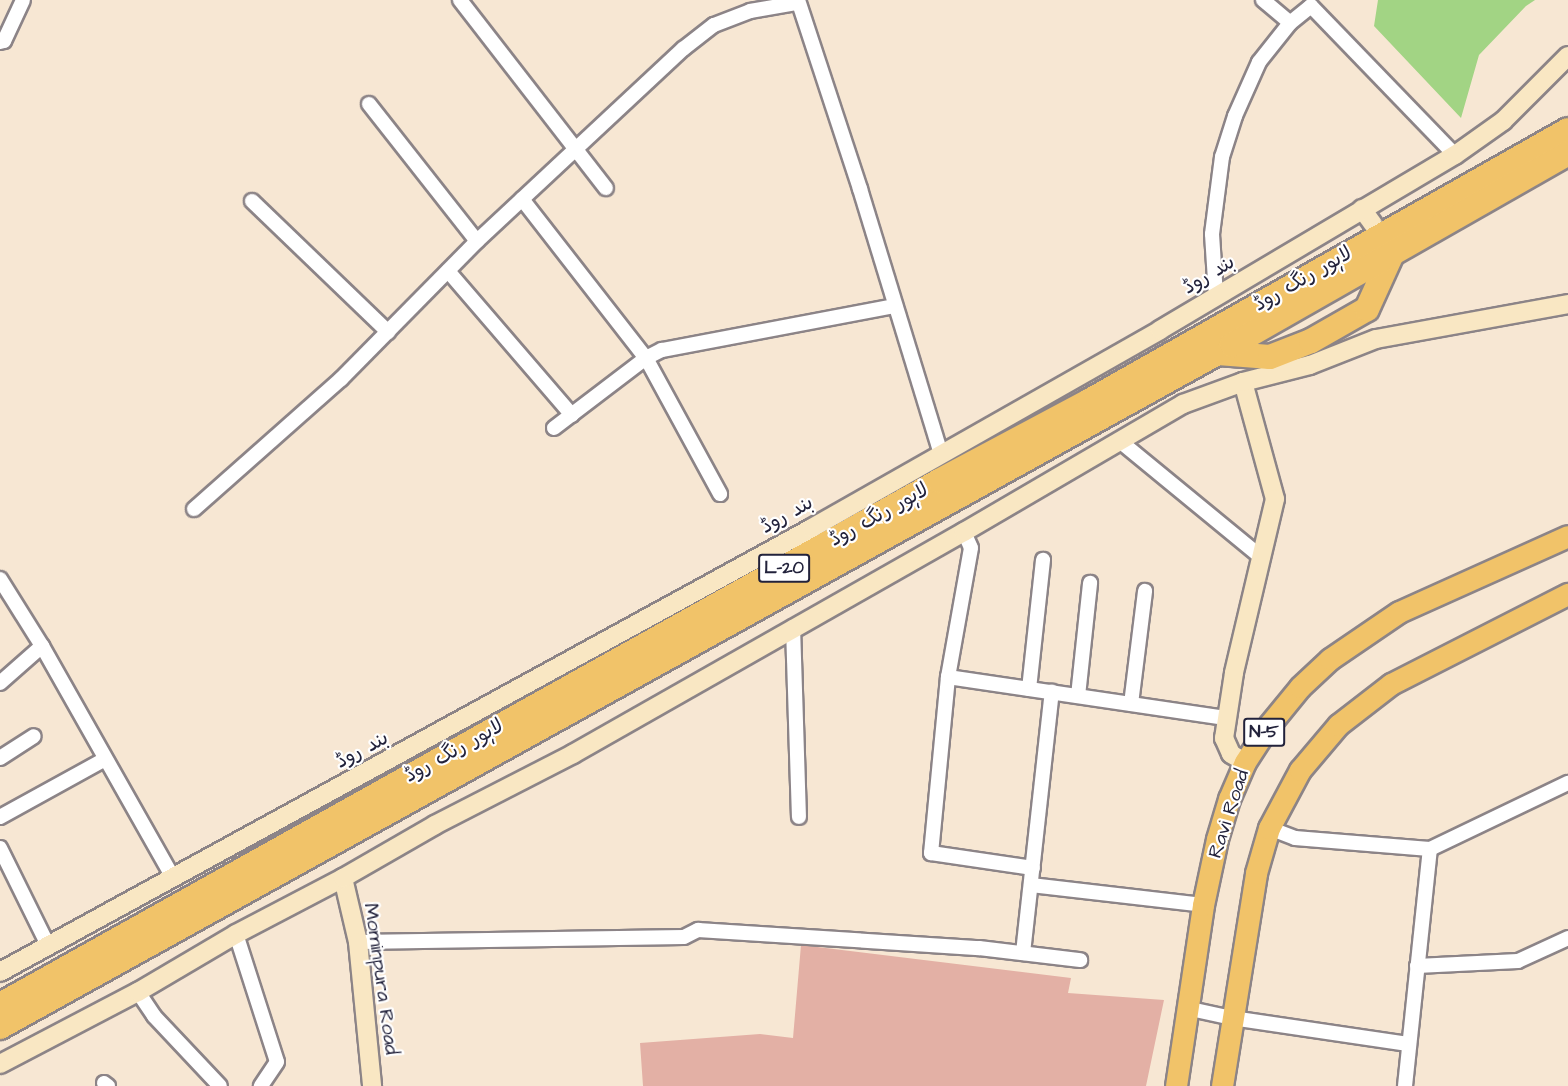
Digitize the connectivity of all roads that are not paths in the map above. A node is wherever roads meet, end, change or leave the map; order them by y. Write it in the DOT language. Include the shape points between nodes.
graph roads {
  1 [pos="23,0"];
  2 [pos="460,0"];
  3 [pos="1263,0"];
  4 [pos="797,2"];
  5 [pos="1290,23"];
  6 [pos="0,42"];
  7 [pos="1568,56"];
  8 [pos="369,104"];
  9 [pos="1568,112"];
  10 [pos="1568,130"];
  11 [pos="574,151"];
  12 [pos="1568,153"];
  13 [pos="1455,154"];
  14 [pos="606,189"];
  15 [pos="522,199"];
  16 [pos="252,201"];
  17 [pos="1368,216"];
  18 [pos="477,241"];
  19 [pos="1392,254"];
  20 [pos="448,271"];
  21 [pos="1297,281"];
  22 [pos="1216,296"];
  23 [pos="1568,304"];
  24 [pos="896,306"];
  25 [pos="1367,309"];
  26 [pos="388,332"];
  27 [pos="1376,339"];
  28 [pos="1218,353"];
  29 [pos="646,358"];
  30 [pos="1244,382"];
  31 [pos="572,415"];
  32 [pos="554,428"];
  33 [pos="1121,442"];
  34 [pos="941,454"];
  35 [pos="720,494"];
  36 [pos="194,509"];
  37 [pos="964,532"];
  38 [pos="1568,536"];
  39 [pos="1260,555"];
  40 [pos="1042,560"];
  41 [pos="0,579"];
  42 [pos="1090,583"];
  43 [pos="1145,591"];
  44 [pos="1568,594"];
  45 [pos="793,627"];
  46 [pos="42,646"];
  47 [pos="948,677"];
  48 [pos="0,683"];
  49 [pos="1029,689"];
  50 [pos="1053,692"];
  51 [pos="1078,696"];
  52 [pos="1131,704"];
  53 [pos="1227,718"];
  54 [pos="34,736"];
  55 [pos="0,758"];
  56 [pos="105,759"];
  57 [pos="1245,762"];
  58 [pos="1568,783"];
  59 [pos="0,817"];
  60 [pos="799,817"];
  61 [pos="1269,828"];
  62 [pos="0,848"];
  63 [pos="1430,849"];
  64 [pos="1033,868"];
  65 [pos="173,878"];
  66 [pos="343,878"];
  67 [pos="1031,885"];
  68 [pos="1203,905"];
  69 [pos="236,934"];
  70 [pos="1568,938"];
  71 [pos="358,942"];
  72 [pos="48,945"];
  73 [pos="1023,953"];
  74 [pos="1080,960"];
  75 [pos="1417,966"];
  76 [pos="0,972"];
  77 [pos="138,992"];
  78 [pos="0,1005"];
  79 [pos="1186,1008"];
  80 [pos="1232,1018"];
  81 [pos="0,1027"];
  82 [pos="1408,1044"];
  83 [pos="0,1064"];
  84 [pos="220,1086"];
  85 [pos="261,1086"];
  86 [pos="372,1086"];
  87 [pos="1176,1086"];
  88 [pos="1222,1086"];
  89 [pos="1405,1086"];
  1 -- 6 [label="street" via="4,41"];
  2 -- 11 [label="street"];
  3 -- 5 [label="street"];
  4 -- 11 [label="street" via="750,11 714,25"];
  4 -- 24 [label="street"];
  5 -- 13 [label="street" via="1311,6"];
  5 -- 22 [label="street" via="1259,62 1222,157 1212,234"];
  7 -- 13 [label="main road, بند روڈ" via="1503,121"];
  8 -- 18 [label="street"];
  9 -- 17 [label="highway"];
  10 -- 21 [label="highway, لاہور رنگ روڈ / L-20"];
  11 -- 14 [label="street"];
  11 -- 15 [label="street"];
  12 -- 19 [label="highway, لاہور رنگ روڈ / L-20"];
  13 -- 17 [label="main road, بند روڈ"];
  15 -- 18 [label="street"];
  15 -- 29 [label="street"];
  16 -- 26 [label="street"];
  17 -- 21 [label="highway" via="1350,238"];
  17 -- 22 [label="main road, بند روڈ"];
  18 -- 20 [label="street"];
  19 -- 25 [label="highway"];
  19 -- 28 [label="highway, لاہور رنگ روڈ / L-20"];
  20 -- 26 [label="street"];
  20 -- 31 [label="street"];
  21 -- 78 [label="highway, لاہور رنگ روڈ / L-20" via="1089,401"];
  22 -- 34 [label="main road, بند روڈ"];
  23 -- 27 [label="main road"];
  24 -- 29 [label="street" via="674,346"];
  24 -- 34 [label="street"];
  25 -- 27 [label="main road"];
  25 -- 28 [label="highway" via="1270,357"];
  26 -- 36 [label="street" via="341,379"];
  27 -- 30 [label="main road" via="1310,365"];
  28 -- 81 [label="highway, لاہور رنگ روڈ / L-20"];
  29 -- 31 [label="street"];
  29 -- 35 [label="street"];
  30 -- 33 [label="main road" via="1183,404"];
  30 -- 39 [label="main road" via="1275,499"];
  31 -- 32 [label="street"];
  33 -- 37 [label="main road"];
  33 -- 39 [label="street"];
  34 -- 65 [label="main road, بند روڈ"];
  37 -- 45 [label="main road"];
  37 -- 47 [label="street" via="971,548"];
  38 -- 57 [label="main road, Ravi Road / N-5" via="1398,612 1353,642 1300,687"];
  39 -- 53 [label="main road"];
  40 -- 49 [label="street"];
  41 -- 46 [label="street"];
  42 -- 51 [label="street"];
  43 -- 52 [label="street"];
  44 -- 61 [label="main road, N-5" via="1391,684 1353,712 1300,770"];
  45 -- 60 [label="street"];
  45 -- 66 [label="main road" via="573,754"];
  46 -- 48 [label="street"];
  46 -- 56 [label="street"];
  47 -- 49 [label="street"];
  47 -- 64 [label="street" via="931,853"];
  49 -- 50 [label="street"];
  50 -- 51 [label="street"];
  50 -- 64 [label="street"];
  51 -- 52 [label="street"];
  52 -- 53 [label="street"];
  53 -- 57 [label="main road" via="1227,746 1231,754"];
  54 -- 55 [label="street"];
  56 -- 59 [label="street"];
  56 -- 65 [label="street"];
  57 -- 68 [label="main road, Ravi Road / N-5" via="1220,829"];
  58 -- 63 [label="street"];
  61 -- 63 [label="street" via="1295,838"];
  61 -- 80 [label="main road, N-5" via="1256,873"];
  62 -- 72 [label="street"];
  63 -- 75 [label="street"];
  64 -- 67 [label="street"];
  65 -- 72 [label="main road, بند روڈ"];
  66 -- 69 [label="main road"];
  66 -- 71 [label="main road, Mominpura Road"];
  67 -- 68 [label="street"];
  67 -- 73 [label="street"];
  68 -- 79 [label="main road, Ravi Road / N-5"];
  69 -- 77 [label="main road"];
  69 -- 85 [label="street" via="277,1062"];
  70 -- 75 [label="street" via="1518,961"];
  71 -- 73 [label="street" via="684,937 698,930"];
  71 -- 86 [label="main road, Mominpura Road"];
  72 -- 76 [label="main road, بند روڈ"];
  73 -- 74 [label="street"];
  75 -- 82 [label="street"];
  77 -- 83 [label="main road"];
  77 -- 84 [label="street" via="154,1016"];
  79 -- 80 [label="street"];
  79 -- 87 [label="main road, Ravi Road / N-5"];
  80 -- 82 [label="street"];
  80 -- 88 [label="main road, N-5"];
  82 -- 89 [label="street"];
}
